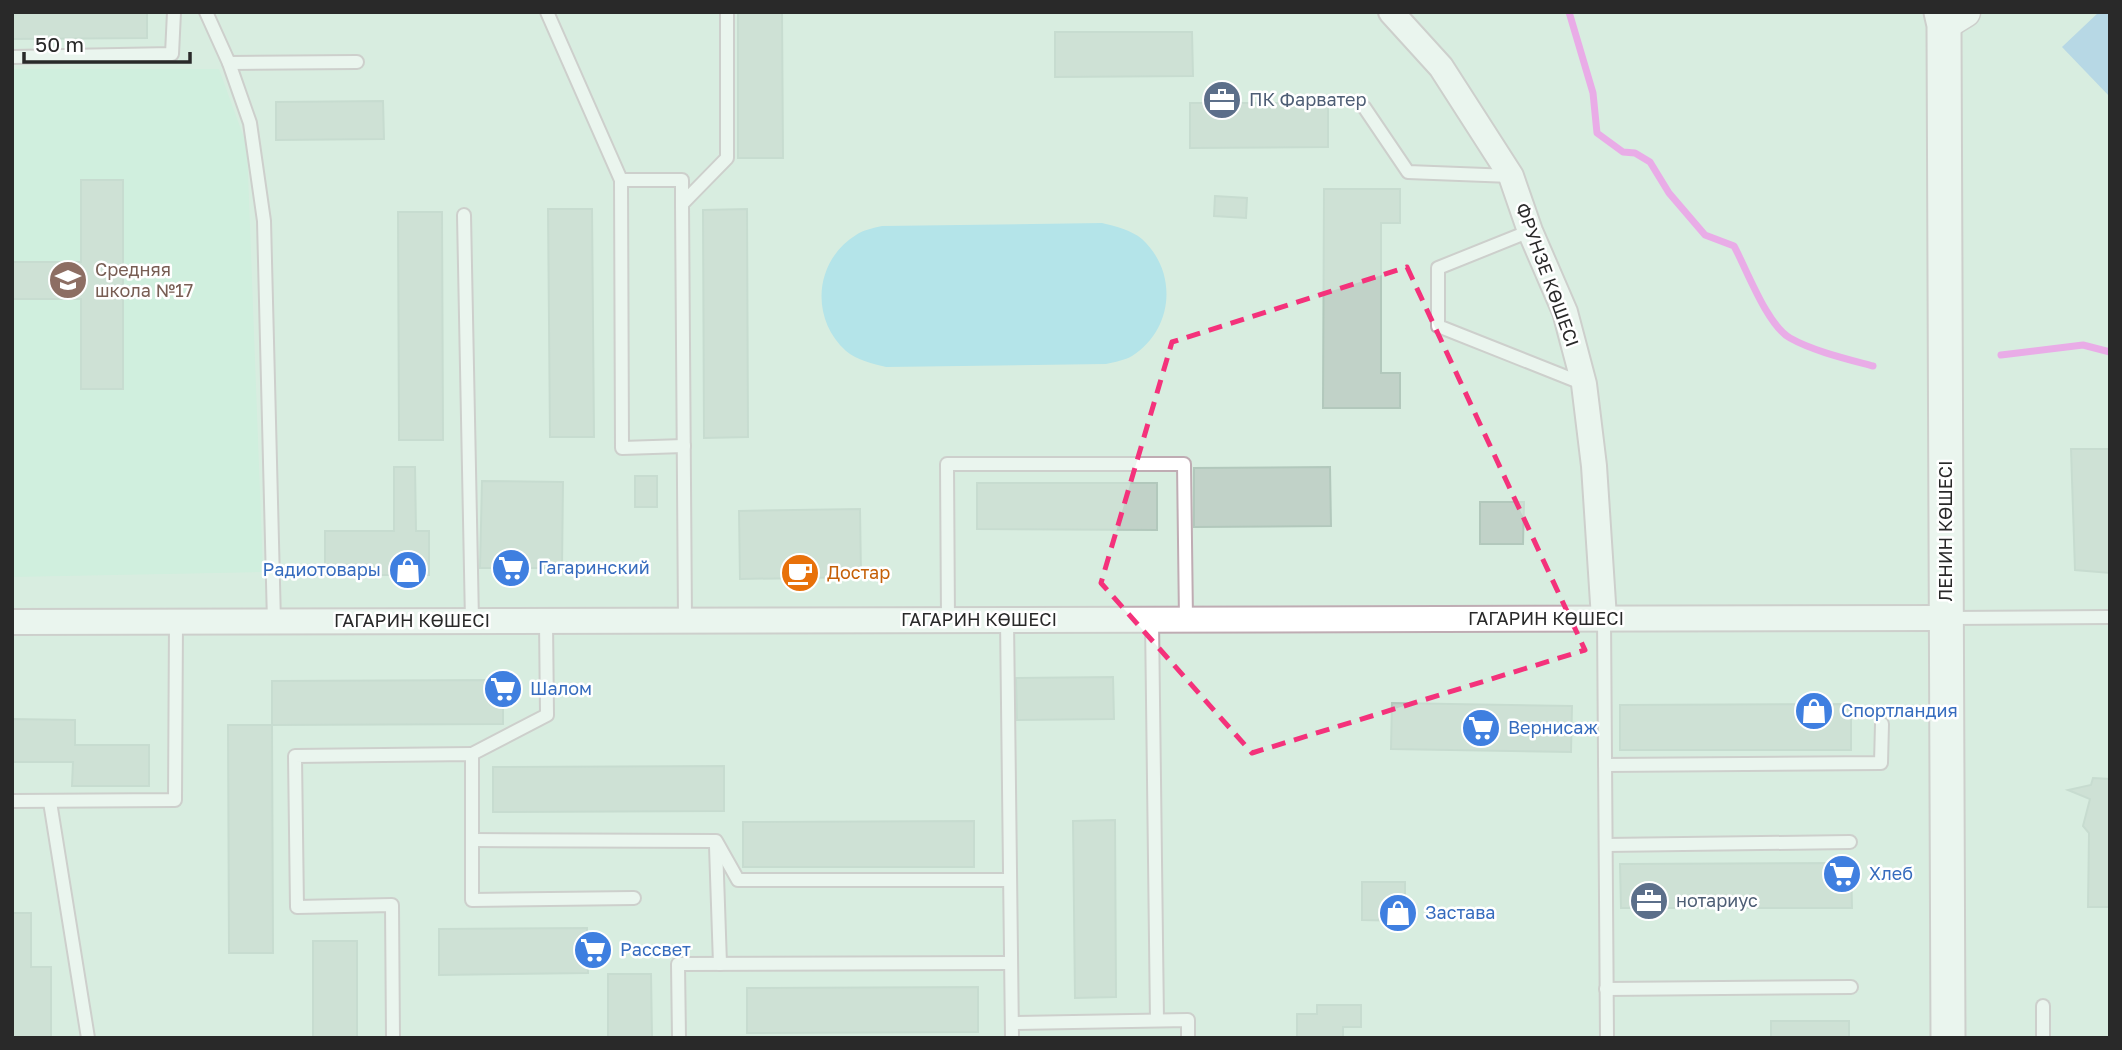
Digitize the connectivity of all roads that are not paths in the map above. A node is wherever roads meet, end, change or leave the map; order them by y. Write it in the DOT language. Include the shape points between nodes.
graph roads {
  1 [pos="174,12"];
  2 [pos="206,12"];
  3 [pos="547,12"];
  4 [pos="727,12"];
  5 [pos="1391,12"];
  6 [pos="1946,14"];
  7 [pos="12,57"];
  8 [pos="357,62"];
  9 [pos="229,63"];
  10 [pos="1364,107"];
  11 [pos="1511,176"];
  12 [pos="621,180"];
  13 [pos="682,204"];
  14 [pos="464,215"];
  15 [pos="1530,231"];
  16 [pos="1584,384"];
  17 [pos="684,446"];
  18 [pos="2110,617"];
  19 [pos="1604,618"];
  20 [pos="1946,618"];
  21 [pos="948,620"];
  22 [pos="1007,620"];
  23 [pos="1152,620"];
  24 [pos="1186,620"];
  25 [pos="472,621"];
  26 [pos="546,621"];
  27 [pos="685,621"];
  28 [pos="12,622"];
  29 [pos="176,622"];
  30 [pos="274,622"];
  31 [pos="1882,724"];
  32 [pos="472,754"];
  33 [pos="1605,765"];
  34 [pos="12,801"];
  35 [pos="50,802"];
  36 [pos="472,840"];
  37 [pos="716,841"];
  38 [pos="1850,842"];
  39 [pos="1606,845"];
  40 [pos="1009,880"];
  41 [pos="634,898"];
  42 [pos="1010,963"];
  43 [pos="720,964"];
  44 [pos="1851,987"];
  45 [pos="1606,989"];
  46 [pos="2043,1006"];
  47 [pos="1157,1020"];
  48 [pos="1012,1023"];
  49 [pos="88,1038"];
  50 [pos="393,1038"];
  51 [pos="679,1038"];
  52 [pos="1012,1038"];
  53 [pos="1188,1038"];
  54 [pos="1607,1038"];
  55 [pos="1948,1038"];
  56 [pos="2043,1038"];
  1 -- 7 [label="lane" via="172,54"];
  2 -- 9 [label="lane"];
  3 -- 12 [label="lane"];
  4 -- 13 [label="lane" via="727,158"];
  5 -- 11 [label="street, ФРУНЗЕ КӨШЕСІ" via="1441,67"];
  6 -- 20 [label="main road, ЛЕНИН КӨШЕСІ"];
  8 -- 9 [label="lane"];
  9 -- 30 [label="lane" via="250,123 264,221"];
  10 -- 11 [label="lane" via="1408,172"];
  11 -- 15 [label="street, ФРУНЗЕ КӨШЕСІ"];
  12 -- 13 [label="lane" via="681,180"];
  12 -- 17 [label="lane" via="622,448"];
  13 -- 17 [label="lane"];
  14 -- 25 [label="lane"];
  15 -- 16 [label="street, ФРУНЗЕ КӨШЕСІ" via="1565,312"];
  15 -- 16 [label="lane" via="1437,268 1438,326"];
  16 -- 19 [label="street, ФРУНЗЕ КӨШЕСІ"];
  17 -- 27 [label="lane"];
  18 -- 20 [label="lane"];
  19 -- 20 [label="street, ГАГАРИН КӨШЕСІ"];
  19 -- 24 [label="street, ГАГАРИН КӨШЕСІ"];
  19 -- 33 [label="lane"];
  20 -- 55 [label="main road, ЛЕНИН КӨШЕСІ"];
  21 -- 22 [label="street, ГАГАРИН КӨШЕСІ"];
  21 -- 24 [label="lane" via="947,464 1184,464"];
  21 -- 27 [label="street, ГАГАРИН КӨШЕСІ"];
  22 -- 23 [label="street, ГАГАРИН КӨШЕСІ"];
  22 -- 40 [label="lane"];
  23 -- 24 [label="street, ГАГАРИН КӨШЕСІ"];
  23 -- 47 [label="lane"];
  25 -- 26 [label="street, ГАГАРИН КӨШЕСІ"];
  25 -- 30 [label="street, ГАГАРИН КӨШЕСІ"];
  26 -- 27 [label="street, ГАГАРИН КӨШЕСІ"];
  26 -- 32 [label="lane" via="547,715"];
  28 -- 29 [label="street, ГАГАРИН КӨШЕСІ"];
  29 -- 30 [label="street, ГАГАРИН КӨШЕСІ"];
  29 -- 35 [label="lane" via="175,800"];
  31 -- 33 [label="lane" via="1881,763"];
  32 -- 36 [label="lane"];
  32 -- 50 [label="lane" via="295,756 297,906 392,905"];
  33 -- 39 [label="lane"];
  34 -- 35 [label="lane"];
  35 -- 49 [label="lane"];
  36 -- 37 [label="lane"];
  36 -- 41 [label="lane" via="472,900"];
  37 -- 40 [label="lane" via="738,880"];
  37 -- 43 [label="lane"];
  38 -- 39 [label="lane"];
  39 -- 45 [label="lane"];
  40 -- 42 [label="lane"];
  42 -- 43 [label="lane"];
  42 -- 48 [label="lane"];
  43 -- 51 [label="lane" via="678,964"];
  44 -- 45 [label="lane"];
  45 -- 54 [label="lane"];
  46 -- 56 [label="lane"];
  47 -- 48 [label="lane"];
  47 -- 53 [label="lane" via="1188,1020"];
  48 -- 52 [label="lane"];
}
